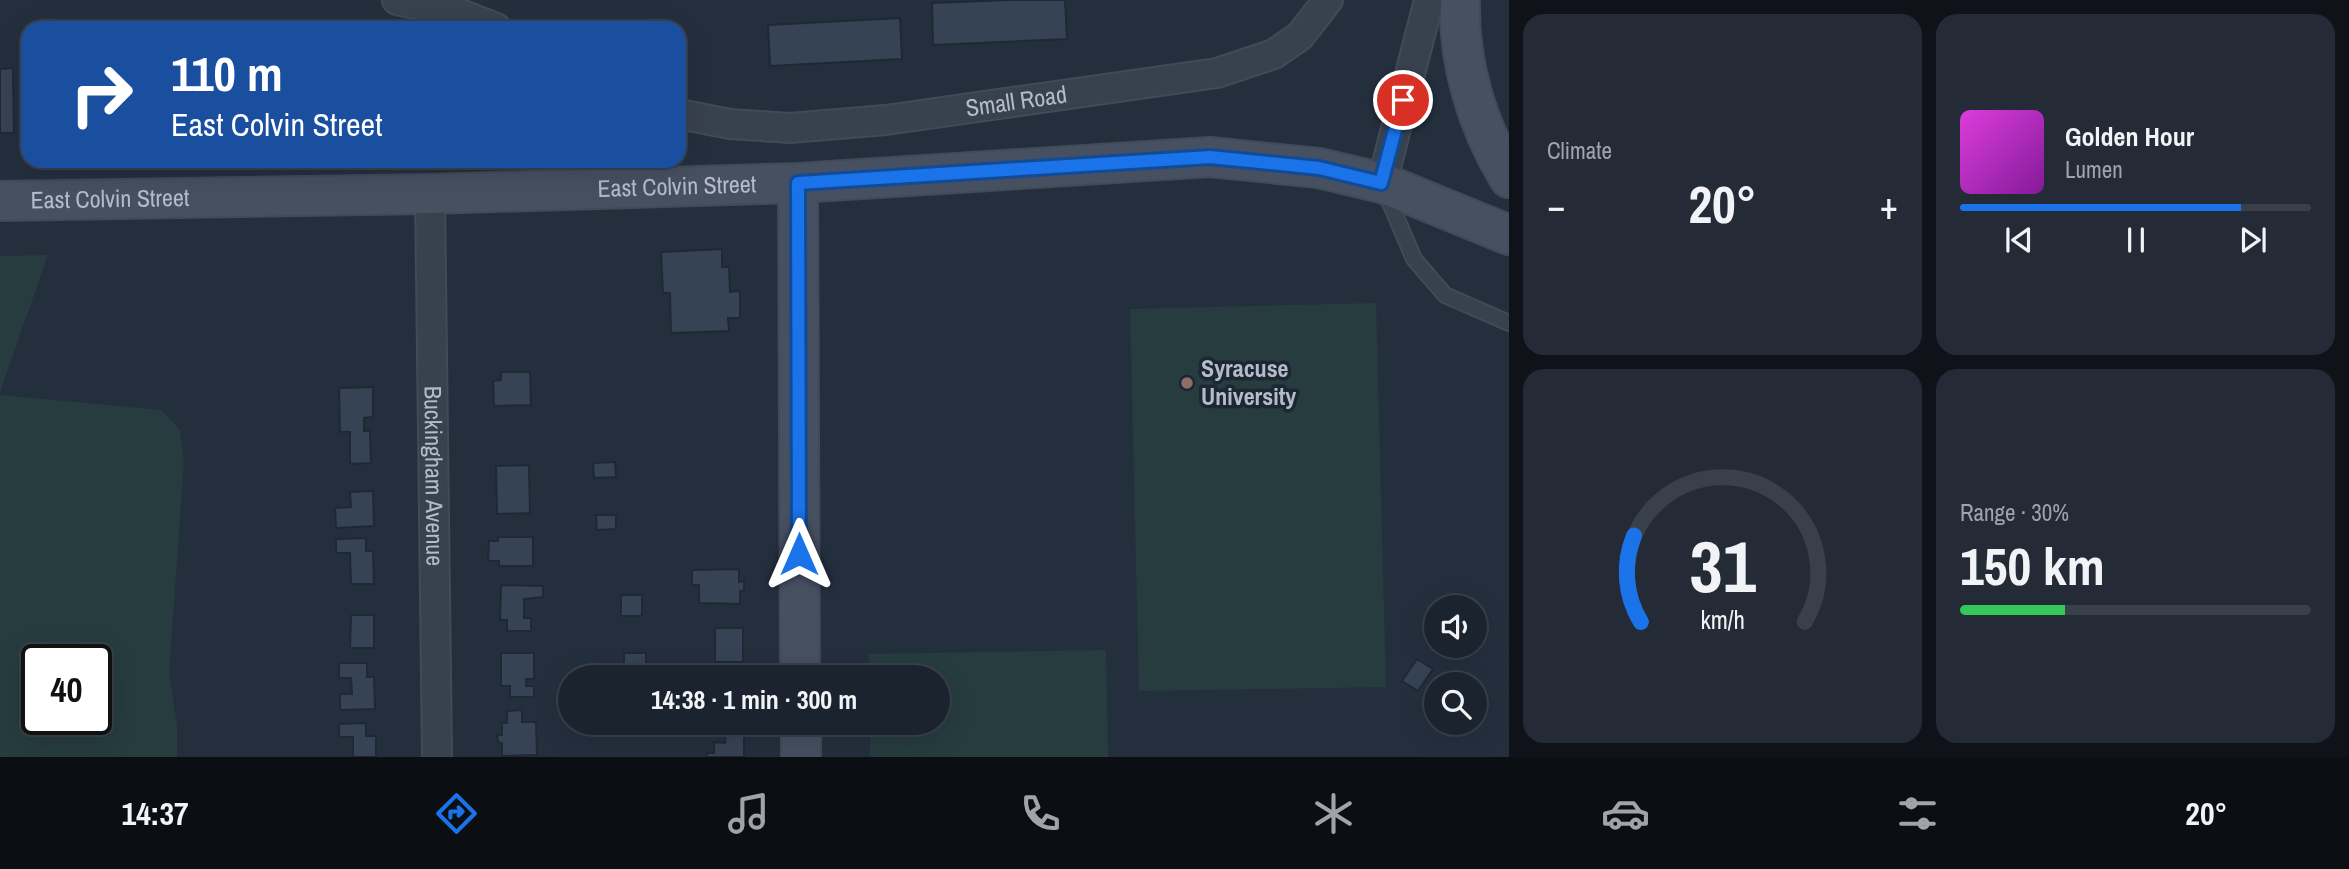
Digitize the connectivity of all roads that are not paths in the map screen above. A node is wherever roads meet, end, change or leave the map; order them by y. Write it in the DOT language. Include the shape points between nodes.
graph roads {
  1 [pos="397,0"];
  2 [pos="1328,0"];
  3 [pos="1429,0"];
  4 [pos="1461,0"];
  5 [pos="478,21"];
  6 [pos="686,115"];
  7 [pos="1509,178"];
  8 [pos="798,183"];
  9 [pos="1381,183"];
  10 [pos="430,194"];
  11 [pos="0,201"];
  12 [pos="1509,235"];
  13 [pos="1509,323"];
  14 [pos="800,665"];
  15 [pos="801,735"];
  16 [pos="437,757"];
  17 [pos="801,757"];
  1 -- 5 [label="street"];
  2 -- 6 [label="street, Small Road" via="1300,36 1274,54 1217,73 886,120 790,128"];
  3 -- 9 [label="street"];
  4 -- 7 [label="street" via="1471,94 1486,139"];
  8 -- 9 [label="street, East Colvin Street" via="1210,157 1319,168"];
  8 -- 10 [label="street, East Colvin Street"];
  8 -- 14 [label="street"];
  9 -- 12 [label="street, East Colvin Street"];
  9 -- 13 [label="lane" via="1415,258 1445,295"];
  10 -- 11 [label="street, East Colvin Street"];
  10 -- 16 [label="street, Buckingham Avenue"];
  15 -- 17 [label="street"];
}
